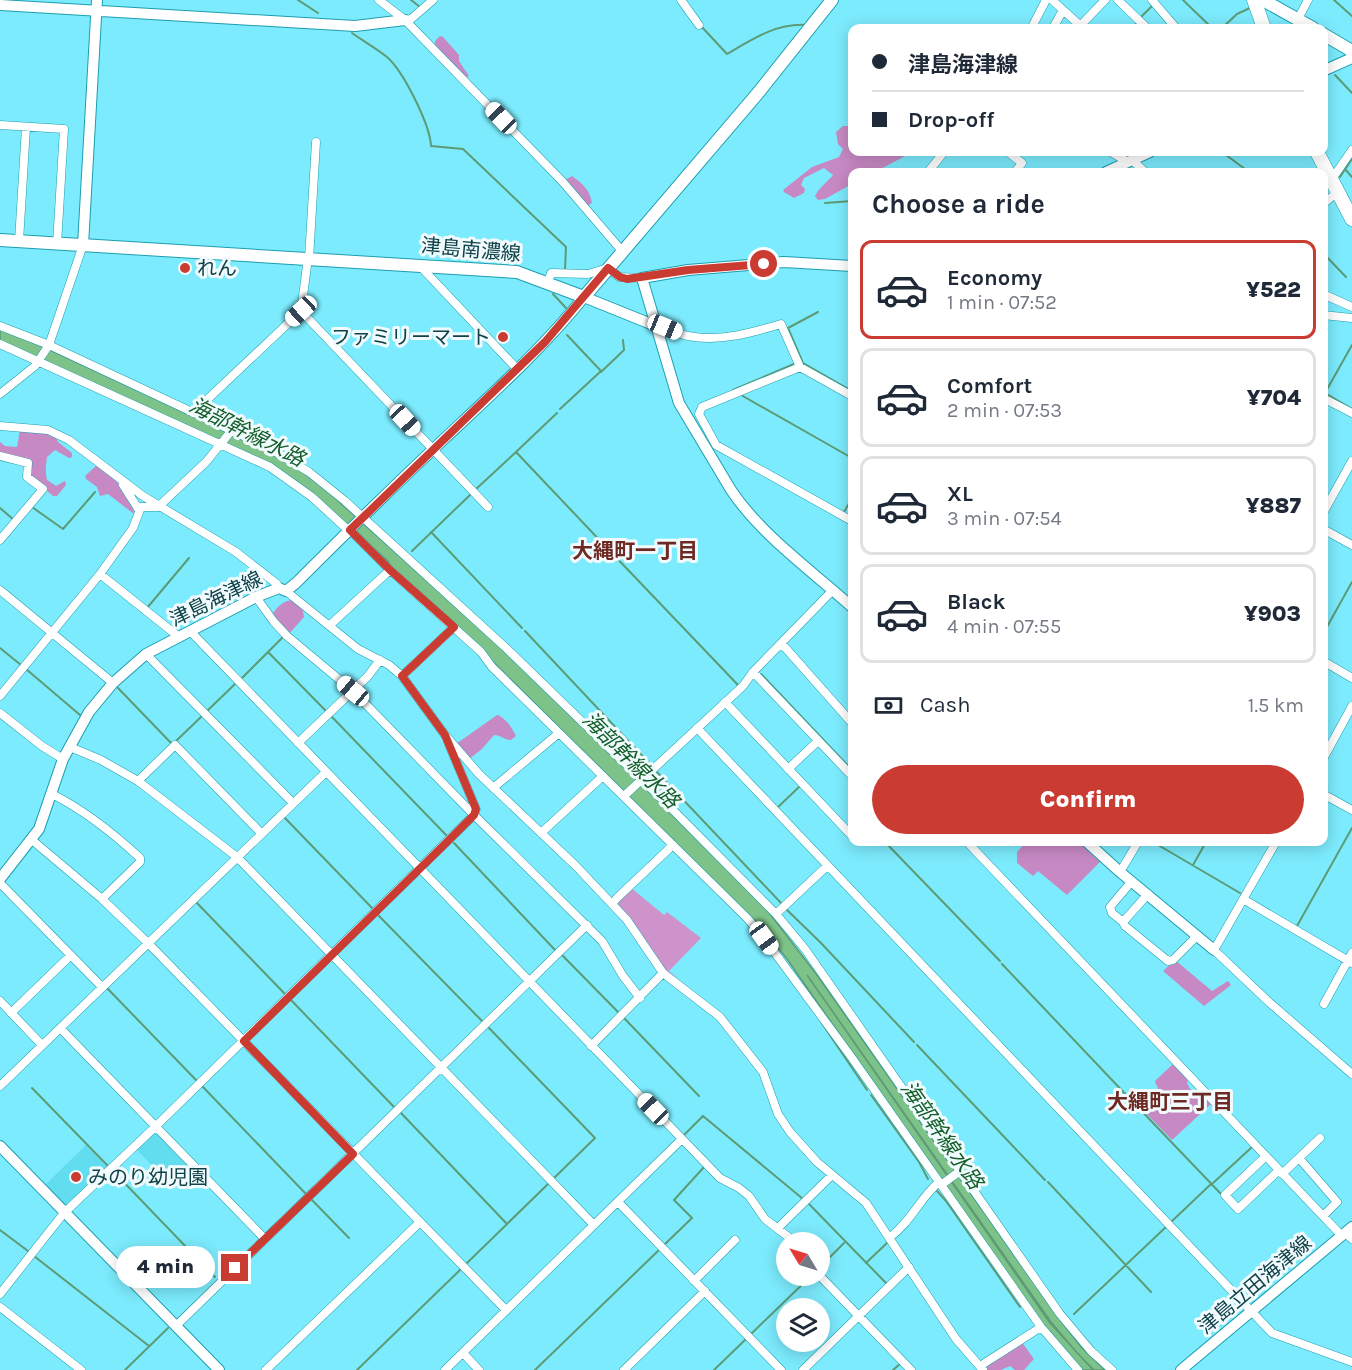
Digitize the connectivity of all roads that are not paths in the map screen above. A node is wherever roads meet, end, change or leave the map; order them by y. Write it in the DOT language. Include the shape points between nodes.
graph roads {
  1 [pos="97,0"];
  2 [pos="379,0"];
  3 [pos="433,0"];
  4 [pos="681,0"];
  5 [pos="832,0"];
  6 [pos="1046,0"];
  7 [pos="1052,0"];
  8 [pos="1105,0"];
  9 [pos="1118,0"];
  10 [pos="1152,0"];
  11 [pos="1254,0"];
  12 [pos="1263,0"];
  13 [pos="1308,0"];
  14 [pos="0,5"];
  15 [pos="1063,10"];
  16 [pos="96,12"];
  17 [pos="405,20"];
  18 [pos="1298,20"];
  19 [pos="1034,24"];
  20 [pos="1055,24"];
  21 [pos="1078,24"];
  22 [pos="1084,24"];
  23 [pos="1144,24"];
  24 [pos="1173,24"];
  25 [pos="1263,24"];
  26 [pos="1270,24"];
  27 [pos="1306,24"];
  28 [pos="699,25"];
  29 [pos="1328,37"];
  30 [pos="1352,51"];
  31 [pos="1352,58"];
  32 [pos="1328,69"];
  33 [pos="0,125"];
  34 [pos="26,127"];
  35 [pos="316,142"];
  36 [pos="1352,150"];
  37 [pos="941,156"];
  38 [pos="1013,156"];
  39 [pos="1119,156"];
  40 [pos="1141,156"];
  41 [pos="1130,161"];
  42 [pos="931,168"];
  43 [pos="1018,168"];
  44 [pos="1115,168"];
  45 [pos="1139,168"];
  46 [pos="1328,173"];
  47 [pos="1328,181"];
  48 [pos="1328,199"];
  49 [pos="1352,221"];
  50 [pos="0,240"];
  51 [pos="19,241"];
  52 [pos="57,244"];
  53 [pos="83,245"];
  54 [pos="622,250"];
  55 [pos="309,259"];
  56 [pos="419,265"];
  57 [pos="848,266"];
  58 [pos="608,268"];
  59 [pos="642,278"];
  60 [pos="548,282"];
  61 [pos="1328,296"];
  62 [pos="584,297"];
  63 [pos="1352,307"];
  64 [pos="301,311"];
  65 [pos="1328,316"];
  66 [pos="1352,318"];
  67 [pos="0,326"];
  68 [pos="656,326"];
  69 [pos="0,344"];
  70 [pos="48,346"];
  71 [pos="39,360"];
  72 [pos="800,367"];
  73 [pos="518,370"];
  74 [pos="0,394"];
  75 [pos="848,394"];
  76 [pos="1328,401"];
  77 [pos="193,413"];
  78 [pos="1352,413"];
  79 [pos="0,426"];
  80 [pos="231,432"];
  81 [pos="221,444"];
  82 [pos="433,450"];
  83 [pos="0,456"];
  84 [pos="1352,460"];
  85 [pos="119,479"];
  86 [pos="1328,504"];
  87 [pos="160,505"];
  88 [pos="488,507"];
  89 [pos="139,510"];
  90 [pos="361,518"];
  91 [pos="848,519"];
  92 [pos="349,530"];
  93 [pos="1328,532"];
  94 [pos="0,540"];
  95 [pos="1352,545"];
  96 [pos="390,570"];
  97 [pos="100,574"];
  98 [pos="0,590"];
  99 [pos="283,590"];
  100 [pos="834,590"];
  101 [pos="256,597"];
  102 [pos="848,601"];
  103 [pos="330,626"];
  104 [pos="454,627"];
  105 [pos="190,631"];
  106 [pos="52,633"];
  107 [pos="179,637"];
  108 [pos="782,644"];
  109 [pos="146,654"];
  110 [pos="380,660"];
  111 [pos="1328,664"];
  112 [pos="753,672"];
  113 [pos="402,676"];
  114 [pos="1352,678"];
  115 [pos="113,683"];
  116 [pos="353,691"];
  117 [pos="0,696"];
  118 [pos="725,702"];
  119 [pos="1352,706"];
  120 [pos="0,713"];
  121 [pos="848,718"];
  122 [pos="697,728"];
  123 [pos="560,733"];
  124 [pos="445,735"];
  125 [pos="818,741"];
  126 [pos="298,743"];
  127 [pos="70,747"];
  128 [pos="1328,750"];
  129 [pos="63,759"];
  130 [pos="788,769"];
  131 [pos="326,772"];
  132 [pos="848,772"];
  133 [pos="603,776"];
  134 [pos="641,778"];
  135 [pos="138,782"];
  136 [pos="493,788"];
  137 [pos="52,794"];
  138 [pos="624,796"];
  139 [pos="1328,797"];
  140 [pos="292,804"];
  141 [pos="1352,810"];
  142 [pos="474,815"];
  143 [pos="848,832"];
  144 [pos="541,833"];
  145 [pos="261,834"];
  146 [pos="32,840"];
  147 [pos="673,845"];
  148 [pos="971,846"];
  149 [pos="1091,846"];
  150 [pos="1136,846"];
  151 [pos="1274,846"];
  152 [pos="237,857"];
  153 [pos="827,866"];
  154 [pos="420,869"];
  155 [pos="1120,872"];
  156 [pos="0,881"];
  157 [pos="1132,881"];
  158 [pos="1148,894"];
  159 [pos="102,899"];
  160 [pos="1243,900"];
  161 [pos="612,904"];
  162 [pos="776,914"];
  163 [pos="1123,922"];
  164 [pos="587,925"];
  165 [pos="1197,936"];
  166 [pos="148,943"];
  167 [pos="1214,950"];
  168 [pos="71,955"];
  169 [pos="332,955"];
  170 [pos="1351,959"];
  171 [pos="663,973"];
  172 [pos="530,982"];
  173 [pos="102,987"];
  174 [pos="640,998"];
  175 [pos="0,1001"];
  176 [pos="1324,1004"];
  177 [pos="11,1013"];
  178 [pos="60,1028"];
  179 [pos="244,1041"];
  180 [pos="42,1045"];
  181 [pos="591,1046"];
  182 [pos="441,1068"];
  183 [pos="1352,1074"];
  184 [pos="0,1086"];
  185 [pos="156,1127"];
  186 [pos="1320,1138"];
  187 [pos="682,1139"];
  188 [pos="0,1146"];
  189 [pos="353,1154"];
  190 [pos="1266,1156"];
  191 [pos="1299,1158"];
  192 [pos="959,1172"];
  193 [pos="1281,1172"];
  194 [pos="832,1175"];
  195 [pos="941,1184"];
  196 [pos="618,1202"];
  197 [pos="64,1213"];
  198 [pos="1323,1216"];
  199 [pos="420,1222"];
  200 [pos="594,1225"];
  201 [pos="778,1228"];
  202 [pos="783,1232"];
  203 [pos="1348,1234"];
  204 [pos="890,1238"];
  205 [pos="265,1239"];
  206 [pos="735,1240"];
  207 [pos="909,1267"];
  208 [pos="694,1281"];
  209 [pos="830,1286"];
  210 [pos="705,1291"];
  211 [pos="0,1294"];
  212 [pos="0,1307"];
  213 [pos="506,1310"];
  214 [pos="1251,1312"];
  215 [pos="859,1316"];
  216 [pos="176,1326"];
  217 [pos="1041,1327"];
  218 [pos="462,1353"];
  219 [pos="1352,1362"];
  220 [pos="982,1368"];
  221 [pos="81,1370"];
  222 [pos="219,1370"];
  223 [pos="266,1370"];
  224 [pos="445,1370"];
  225 [pos="479,1370"];
  226 [pos="624,1370"];
  227 [pos="781,1370"];
  228 [pos="803,1370"];
  229 [pos="910,1370"];
  230 [pos="1078,1370"];
  231 [pos="1112,1370"];
  232 [pos="1181,1370"];
  1 -- 16 [label="street"];
  2 -- 17 [label="street"];
  3 -- 17 [label="street"];
  4 -- 28 [label="street"];
  5 -- 54 [label="main road" via="758,93"];
  6 -- 19 [label="street"];
  7 -- 15 [label="street"];
  8 -- 22 [label="street"];
  9 -- 23 [label="street"];
  10 -- 24 [label="street"];
  11 -- 25 [label="highway"];
  12 -- 18 [label="main road"];
  12 -- 26 [label="highway"];
  13 -- 18 [label="street"];
  14 -- 16 [label="street"];
  15 -- 20 [label="street"];
  15 -- 21 [label="street"];
  16 -- 17 [label="street" via="355,26"];
  16 -- 53 [label="street"];
  17 -- 54 [label="street" via="562,181"];
  18 -- 27 [label="main road"];
  29 -- 30 [label="main road"];
  31 -- 32 [label="street"];
  33 -- 34 [label="street"];
  34 -- 51 [label="street"];
  34 -- 52 [label="street" via="64,129"];
  35 -- 55 [label="street"];
  36 -- 46 [label="street"];
  37 -- 42 [label="street"];
  38 -- 43 [label="street" via="1022,163"];
  39 -- 41 [label="street"];
  40 -- 41 [label="street"];
  41 -- 44 [label="street"];
  41 -- 45 [label="street"];
  47 -- 49 [label="highway"];
  48 -- 49 [label="highway"];
  50 -- 51 [label="main road, 津島南濃線"];
  51 -- 52 [label="main road, 津島南濃線"];
  52 -- 53 [label="main road, 津島南濃線"];
  53 -- 55 [label="main road, 津島南濃線"];
  53 -- 70 [label="street"];
  54 -- 58 [label="main road"];
  55 -- 56 [label="main road, 津島南濃線"];
  55 -- 64 [label="street"];
  56 -- 60 [label="main road, 津島南濃線" via="517,272"];
  56 -- 73 [label="street"];
  57 -- 59 [label="street" via="784,262"];
  58 -- 59 [label="street" via="620,277"];
  58 -- 60 [label="street" via="588,274 551,273"];
  58 -- 62 [label="main road"];
  59 -- 68 [label="street"];
  60 -- 62 [label="main road, 津島南濃線"];
  61 -- 63 [label="street"];
  62 -- 68 [label="street"];
  62 -- 73 [label="street, 津島海津線"];
  64 -- 77 [label="street"];
  64 -- 82 [label="street"];
  65 -- 66 [label="street"];
  67 -- 70 [label="street"];
  68 -- 72 [label="street" via="685,335 719,338 781,324"];
  68 -- 100 [label="street" via="679,403 731,490 764,530"];
  69 -- 71 [label="street"];
  70 -- 71 [label="street"];
  70 -- 77 [label="street"];
  71 -- 74 [label="street"];
  71 -- 81 [label="street"];
  72 -- 75 [label="street"];
  72 -- 91 [label="street" via="702,407 699,414 716,445"];
  73 -- 82 [label="street, 津島海津線"];
  76 -- 78 [label="street"];
  77 -- 80 [label="street"];
  79 -- 85 [label="street" via="57,434"];
  80 -- 81 [label="street"];
  80 -- 90 [label="street" via="269,448 309,472"];
  81 -- 87 [label="street"];
  81 -- 92 [label="street" via="292,481"];
  82 -- 88 [label="street"];
  82 -- 90 [label="street, 津島海津線"];
  83 -- 94 [label="street" via="28,463 27,477 43,489"];
  84 -- 86 [label="street"];
  85 -- 87 [label="street"];
  85 -- 89 [label="street"];
  87 -- 89 [label="street"];
  87 -- 99 [label="street" via="236,552"];
  89 -- 97 [label="street" via="133,528"];
  90 -- 92 [label="street, 津島海津線"];
  90 -- 134 [label="street" via="505,647"];
  92 -- 96 [label="street"];
  92 -- 99 [label="street, 津島海津線"];
  93 -- 95 [label="street"];
  96 -- 103 [label="street"];
  96 -- 104 [label="street"];
  97 -- 106 [label="street"];
  97 -- 107 [label="street"];
  98 -- 106 [label="street"];
  99 -- 101 [label="street, 津島海津線"];
  99 -- 103 [label="street"];
  100 -- 102 [label="street"];
  100 -- 108 [label="street"];
  101 -- 105 [label="street, 津島海津線"];
  101 -- 116 [label="street" via="287,636"];
  103 -- 110 [label="street" via="358,649"];
  104 -- 113 [label="street"];
  104 -- 123 [label="street"];
  105 -- 107 [label="street, 津島海津線"];
  105 -- 126 [label="street"];
  106 -- 115 [label="street"];
  106 -- 117 [label="street"];
  107 -- 109 [label="street, 津島海津線"];
  108 -- 112 [label="street"];
  108 -- 121 [label="street"];
  109 -- 115 [label="street, 津島海津線"];
  109 -- 140 [label="street"];
  110 -- 113 [label="street"];
  110 -- 116 [label="street"];
  111 -- 114 [label="street"];
  112 -- 118 [label="street"];
  112 -- 125 [label="street"];
  113 -- 124 [label="street"];
  115 -- 127 [label="street, 津島海津線" via="89,712"];
  116 -- 126 [label="street"];
  116 -- 142 [label="street"];
  118 -- 122 [label="street"];
  118 -- 130 [label="street"];
  119 -- 128 [label="street"];
  120 -- 129 [label="street"];
  122 -- 134 [label="street"];
  122 -- 153 [label="street"];
  123 -- 133 [label="street"];
  123 -- 136 [label="street"];
  124 -- 136 [label="street"];
  124 -- 142 [label="street" via="476,809"];
  125 -- 130 [label="street"];
  125 -- 132 [label="street"];
  126 -- 131 [label="street"];
  127 -- 129 [label="street, 津島海津線"];
  127 -- 135 [label="street" via="101,759"];
  129 -- 137 [label="street, 津島海津線"];
  130 -- 143 [label="street"];
  131 -- 140 [label="street"];
  131 -- 154 [label="street"];
  133 -- 138 [label="street"];
  133 -- 144 [label="street"];
  134 -- 138 [label="street"];
  134 -- 162 [label="street"];
  135 -- 145 [label="street" via="175,745"];
  135 -- 152 [label="street"];
  136 -- 144 [label="street"];
  137 -- 146 [label="street, 津島海津線"];
  137 -- 159 [label="street" via="117,837 140,858"];
  138 -- 147 [label="street"];
  139 -- 141 [label="street"];
  140 -- 145 [label="street"];
  142 -- 154 [label="street"];
  142 -- 164 [label="street"];
  144 -- 161 [label="street"];
  145 -- 152 [label="street"];
  146 -- 156 [label="street, 津島海津線"];
  146 -- 159 [label="street"];
  147 -- 161 [label="street"];
  147 -- 195 [label="street" via="764,938"];
  148 -- 190 [label="street"];
  149 -- 155 [label="street"];
  150 -- 155 [label="street"];
  151 -- 160 [label="street"];
  152 -- 166 [label="street"];
  152 -- 169 [label="street"];
  153 -- 162 [label="street"];
  153 -- 214 [label="street"];
  154 -- 169 [label="street"];
  154 -- 172 [label="street"];
  155 -- 157 [label="street"];
  156 -- 168 [label="street"];
  157 -- 158 [label="street"];
  157 -- 163 [label="street" via="1110,907"];
  158 -- 163 [label="street"];
  158 -- 165 [label="street"];
  159 -- 166 [label="street"];
  160 -- 167 [label="street"];
  160 -- 170 [label="street"];
  161 -- 171 [label="street"];
  162 -- 192 [label="street" via="805,949"];
  163 -- 165 [label="street" via="1168,961"];
  164 -- 172 [label="street"];
  164 -- 174 [label="street" via="602,940"];
  165 -- 167 [label="street"];
  166 -- 173 [label="street"];
  166 -- 179 [label="street"];
  167 -- 183 [label="street"];
  168 -- 173 [label="street"];
  168 -- 177 [label="street"];
  169 -- 179 [label="street"];
  169 -- 182 [label="street"];
  170 -- 176 [label="street"];
  171 -- 174 [label="street"];
  171 -- 194 [label="street" via="712,1010 731,1031 763,1072 778,1114 798,1142"];
  172 -- 181 [label="street"];
  172 -- 182 [label="street"];
  173 -- 178 [label="street"];
  174 -- 181 [label="street"];
  175 -- 177 [label="street"];
  177 -- 180 [label="street"];
  178 -- 180 [label="street"];
  178 -- 185 [label="street"];
  179 -- 185 [label="street"];
  179 -- 189 [label="street"];
  180 -- 184 [label="street"];
  181 -- 187 [label="street"];
  182 -- 189 [label="street"];
  182 -- 200 [label="street"];
  185 -- 197 [label="street"];
  185 -- 205 [label="street"];
  186 -- 191 [label="street"];
  187 -- 196 [label="street"];
  187 -- 201 [label="street" via="720,1178 749,1196 765,1219"];
  188 -- 197 [label="street"];
  189 -- 199 [label="street"];
  189 -- 205 [label="street"];
  190 -- 193 [label="street"];
  190 -- 193 [label="street" via="1225,1195 1238,1209"];
  191 -- 193 [label="street"];
  191 -- 198 [label="street" via="1337,1202"];
  192 -- 195 [label="street"];
  192 -- 231 [label="street" via="1060,1314"];
  193 -- 198 [label="street"];
  194 -- 201 [label="street"];
  194 -- 204 [label="street" via="866,1203"];
  195 -- 204 [label="street" via="931,1189"];
  195 -- 217 [label="street"];
  196 -- 200 [label="street"];
  196 -- 208 [label="street"];
  197 -- 211 [label="street"];
  197 -- 216 [label="street"];
  198 -- 203 [label="street"];
  199 -- 213 [label="street"];
  199 -- 223 [label="street"];
  200 -- 213 [label="street"];
  201 -- 202 [label="street"];
  203 -- 214 [label="street, 津島立田海津線"];
  204 -- 207 [label="street"];
  205 -- 216 [label="street"];
  206 -- 208 [label="street"];
  207 -- 215 [label="street"];
  207 -- 220 [label="street" via="956,1339"];
  208 -- 210 [label="street"];
  209 -- 215 [label="street"];
  210 -- 226 [label="street"];
  210 -- 227 [label="street"];
  212 -- 221 [label="street"];
  213 -- 218 [label="street"];
  214 -- 219 [label="street" via="1272,1333"];
  214 -- 232 [label="street, 津島立田海津線"];
  215 -- 228 [label="street"];
  215 -- 229 [label="street"];
  216 -- 222 [label="street"];
  217 -- 220 [label="street"];
  217 -- 230 [label="street"];
  218 -- 224 [label="street"];
  218 -- 225 [label="street"];
}
